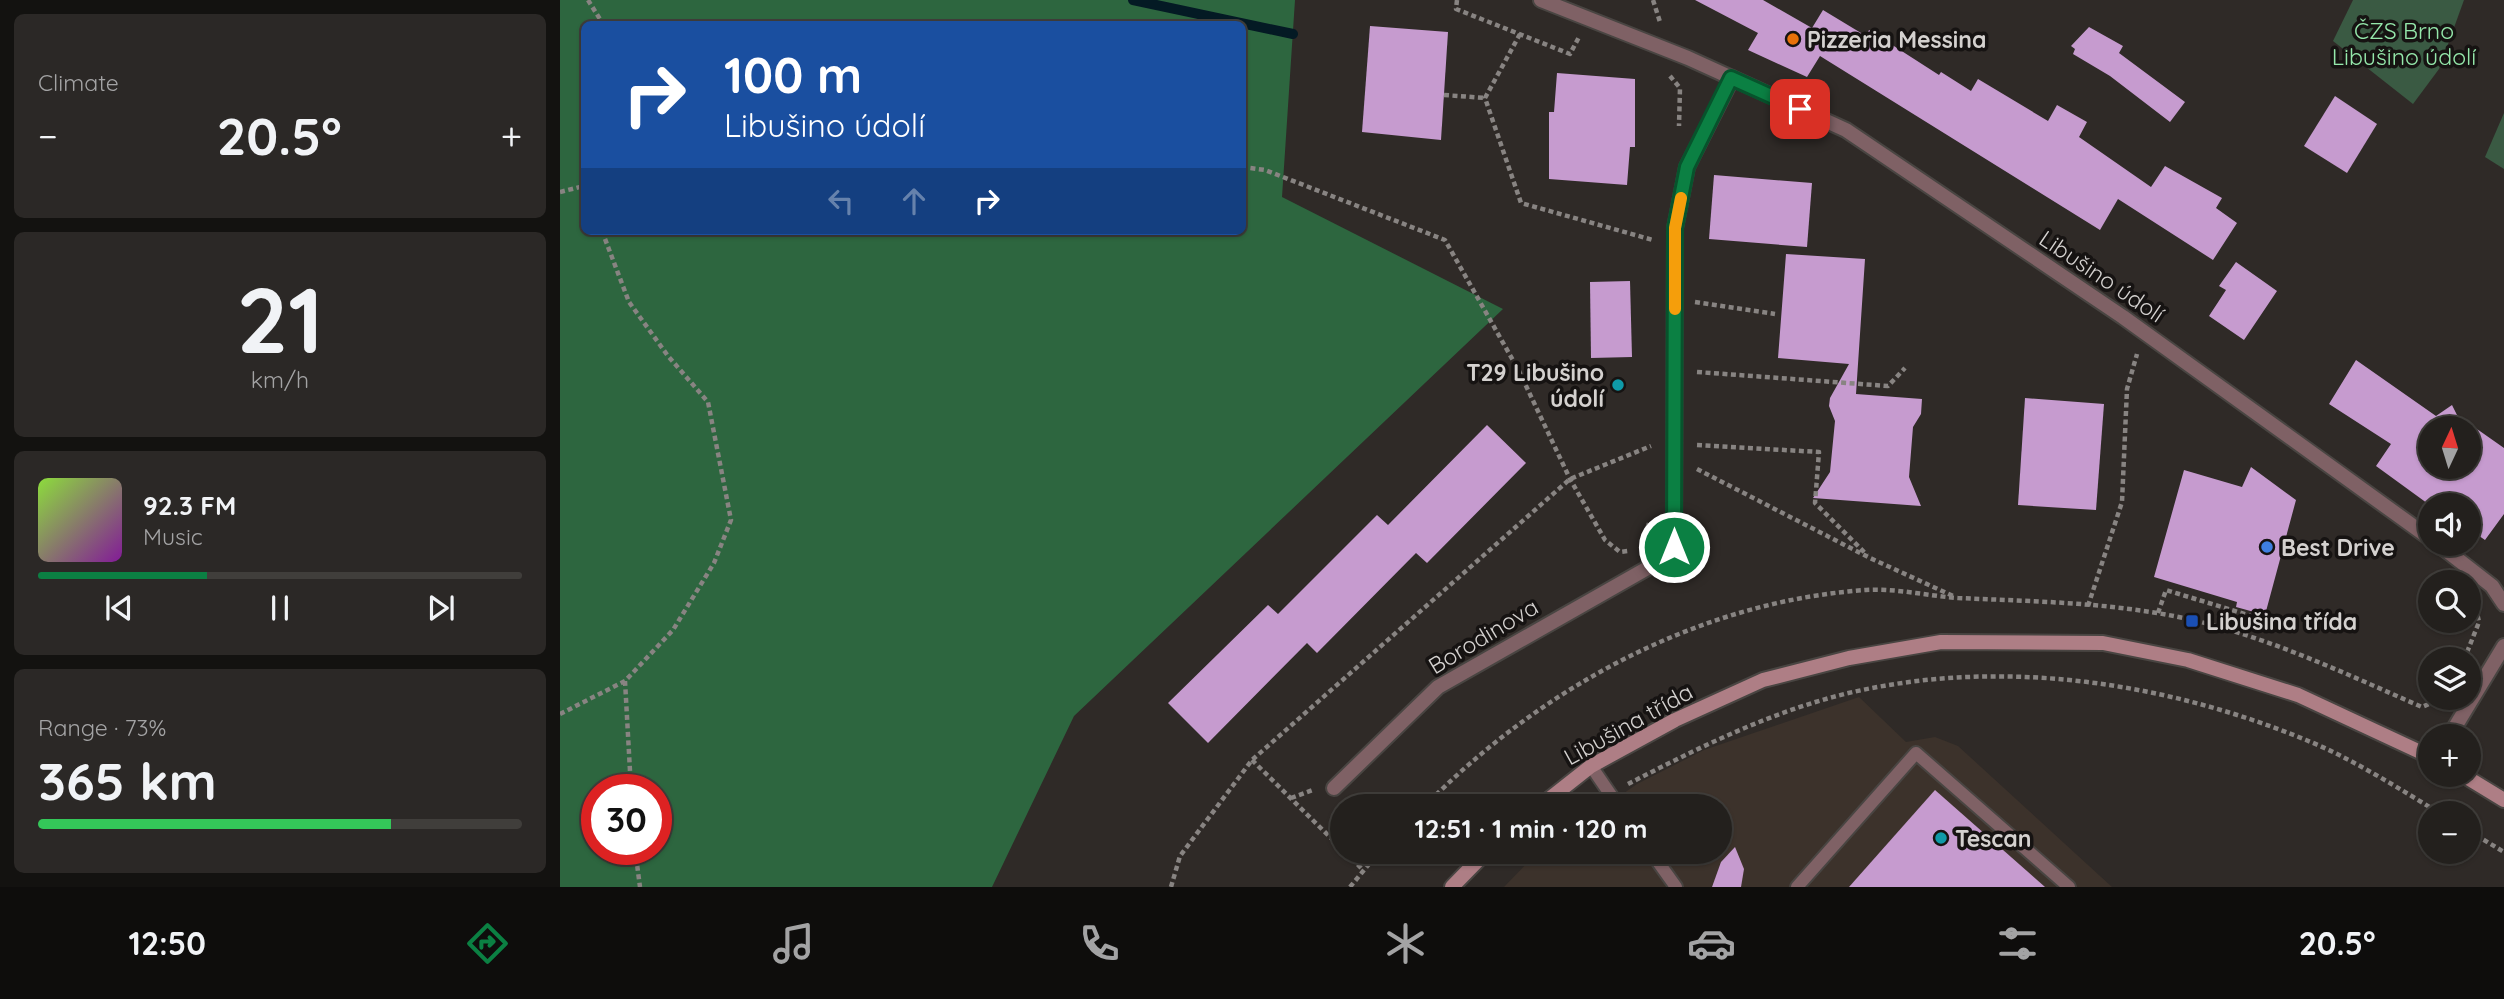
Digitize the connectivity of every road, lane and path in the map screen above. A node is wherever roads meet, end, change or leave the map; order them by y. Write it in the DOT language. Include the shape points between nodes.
graph roads {
  1 [pos="589,0"];
  2 [pos="1457,0"];
  3 [pos="1541,0"];
  4 [pos="1653,0"];
  5 [pos="601,21"];
  6 [pos="1661,24"];
  7 [pos="1520,34"];
  8 [pos="1581,34"];
  9 [pos="1667,73"];
  10 [pos="1731,78"];
  11 [pos="1444,95"];
  12 [pos="1485,98"];
  13 [pos="1678,131"];
  14 [pos="1246,168"];
  15 [pos="581,187"];
  16 [pos="560,192"];
  17 [pos="1658,228"];
  18 [pos="604,235"];
  19 [pos="1696,288"];
  20 [pos="1695,302"];
  21 [pos="1694,313"];
  22 [pos="1775,314"];
  23 [pos="2138,349"];
  24 [pos="1693,360"];
  25 [pos="1905,368"];
  26 [pos="1693,372"];
  27 [pos="1693,384"];
  28 [pos="1651,432"];
  29 [pos="1651,446"];
  30 [pos="1691,455"];
  31 [pos="1651,459"];
  32 [pos="1691,466"];
  33 [pos="1570,479"];
  34 [pos="1652,513"];
  35 [pos="2418,530"];
  36 [pos="2453,556"];
  37 [pos="1870,558"];
  38 [pos="1956,598"];
  39 [pos="2504,604"];
  40 [pos="2088,606"];
  41 [pos="2158,613"];
  42 [pos="2271,622"];
  43 [pos="2504,646"];
  44 [pos="625,681"];
  45 [pos="2418,705"];
  46 [pos="560,714"];
  47 [pos="2457,724"];
  48 [pos="2418,751"];
  49 [pos="1252,760"];
  50 [pos="1591,766"];
  51 [pos="630,774"];
  52 [pos="2481,786"];
  53 [pos="1334,788"];
  54 [pos="1438,794"];
  55 [pos="1555,794"];
  56 [pos="1610,794"];
  57 [pos="2504,800"];
  58 [pos="2418,801"];
  59 [pos="1330,837"];
  60 [pos="2481,838"];
  61 [pos="2504,852"];
  62 [pos="1358,864"];
  63 [pos="1368,864"];
  64 [pos="1474,864"];
  65 [pos="1660,864"];
  66 [pos="637,865"];
  67 [pos="1363,869"];
  68 [pos="640,887"];
  69 [pos="1171,887"];
  70 [pos="1350,887"];
  71 [pos="1452,887"];
  72 [pos="1676,887"];
  73 [pos="1797,887"];
  74 [pos="2069,887"];
  1 -- 5 [label="path"];
  2 -- 7 [label="path" via="1456,9"];
  3 -- 10 [label="street, Libušino údolí"];
  4 -- 6 [label="path"];
  7 -- 8 [label="path" via="1570,54"];
  7 -- 12 [label="path"];
  9 -- 13 [label="path" via="1680,88"];
  10 -- 35 [label="street, Libušino údolí" via="1846,130 2123,317"];
  10 -- 53 [label="street, Borodinova" via="1687,167 1675,228 1674,547 1660,561 1438,687"];
  11 -- 12 [label="path"];
  12 -- 17 [label="path" via="1521,203 1657,241"];
  14 -- 33 [label="path" via="1265,170 1445,240 1519,371"];
  15 -- 16 [label="path"];
  18 -- 44 [label="path" via="629,302 708,402 731,520 714,563 673,630"];
  19 -- 20 [label="path"];
  20 -- 21 [label="path"];
  20 -- 22 [label="path"];
  23 -- 40 [label="path" via="2127,389 2122,502"];
  24 -- 26 [label="path"];
  25 -- 26 [label="path" via="1888,386"];
  26 -- 27 [label="path"];
  28 -- 29 [label="path"];
  29 -- 31 [label="path"];
  29 -- 33 [label="path"];
  30 -- 37 [label="path" via="1692,444 1819,452 1815,503"];
  32 -- 37 [label="path"];
  33 -- 34 [label="path" via="1605,540 1620,552 1644,542"];
  33 -- 49 [label="path"];
  36 -- 39 [label="street" via="2492,586"];
  37 -- 38 [label="path"];
  38 -- 40 [label="path" via="2032,598"];
  38 -- 54 [label="path" via="1870,589 1805,596 1665,639 1599,672 1493,741"];
  40 -- 41 [label="path"];
  41 -- 42 [label="path" via="2166,590"];
  41 -- 45 [label="path" via="2227,630 2322,663"];
  43 -- 47 [label="street"];
  44 -- 46 [label="path"];
  44 -- 51 [label="path"];
  48 -- 50 [label="street, Libušina třída" via="2298,695 2188,660 2103,643 1941,642 1849,658 1763,680 1675,720"];
  49 -- 59 [label="path"];
  49 -- 69 [label="path" via="1180,856"];
  50 -- 55 [label="street, Libušina třída"];
  50 -- 56 [label="lane"];
  52 -- 57 [label="street"];
  56 -- 58 [label="path" via="1701,746 1854,692 2006,677 2089,682 2228,710 2309,741"];
  60 -- 61 [label="path"];
  62 -- 67 [label="path"];
  63 -- 67 [label="path"];
  64 -- 71 [label="street"];
  65 -- 72 [label="lane"];
  66 -- 68 [label="path"];
  67 -- 70 [label="path"];
  73 -- 74 [label="lane" via="1916,753"];
}
